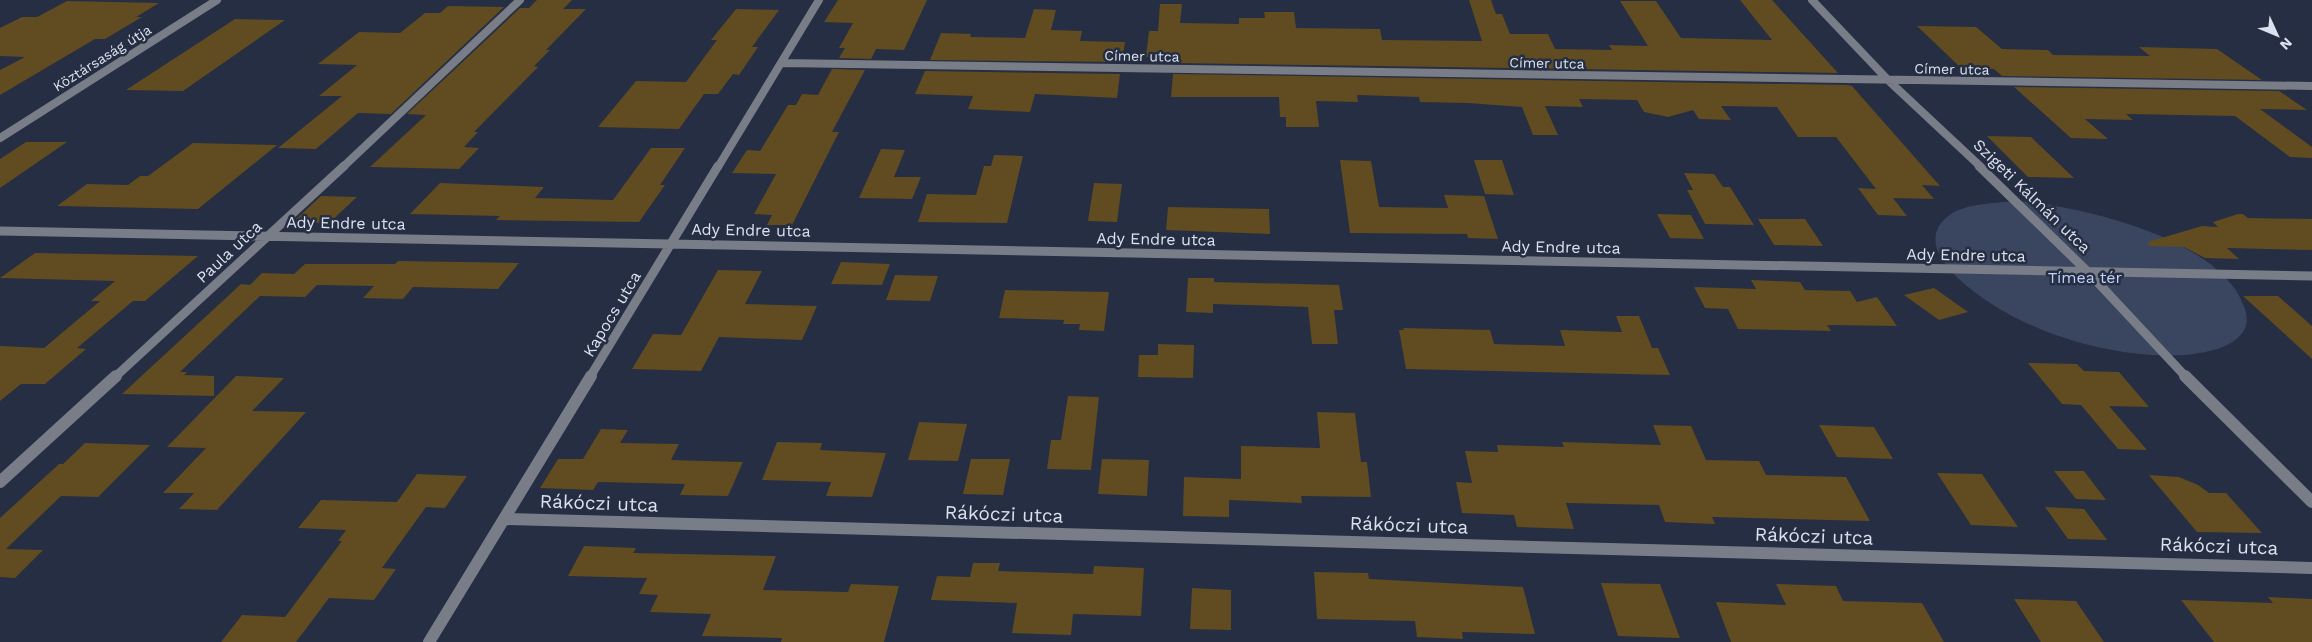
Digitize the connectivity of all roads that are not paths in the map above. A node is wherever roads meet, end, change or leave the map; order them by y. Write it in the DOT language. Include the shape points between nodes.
graph roads {
  1 [pos="217,0"];
  2 [pos="520,0"];
  3 [pos="819,0"];
  4 [pos="1812,0"];
  5 [pos="782,63"];
  6 [pos="1890,81"];
  7 [pos="2312,86"];
  8 [pos="0,138"];
  9 [pos="0,231"];
  10 [pos="268,237"];
  11 [pos="673,244"];
  12 [pos="2088,272"];
  13 [pos="2312,276"];
  14 [pos="0,482"];
  15 [pos="2312,502"];
  16 [pos="505,520"];
  17 [pos="2312,568"];
  18 [pos="429,642"];
  1 -- 8 [label="street, Köztársaság útja"];
  2 -- 10 [label="street, Paula utca"];
  3 -- 5 [label="street, Kapocs utca"];
  4 -- 6 [label="street, Szigeti Kálmán utca"];
  5 -- 6 [label="street, Címer utca"];
  5 -- 11 [label="street, Kapocs utca"];
  6 -- 7 [label="street, Címer utca"];
  6 -- 12 [label="street, Szigeti Kálmán utca" via="2018,201"];
  9 -- 10 [label="street, Ady Endre utca"];
  10 -- 11 [label="street, Ady Endre utca"];
  10 -- 14 [label="street, Paula utca"];
  11 -- 12 [label="street, Ady Endre utca"];
  11 -- 16 [label="street, Kapocs utca"];
  12 -- 13 [label="street, Ady Endre utca"];
  12 -- 15 [label="street, Szigeti Kálmán utca" via="2165,356"];
  16 -- 17 [label="street, Rákóczi utca"];
  16 -- 18 [label="street, Kapocs utca"];
}
